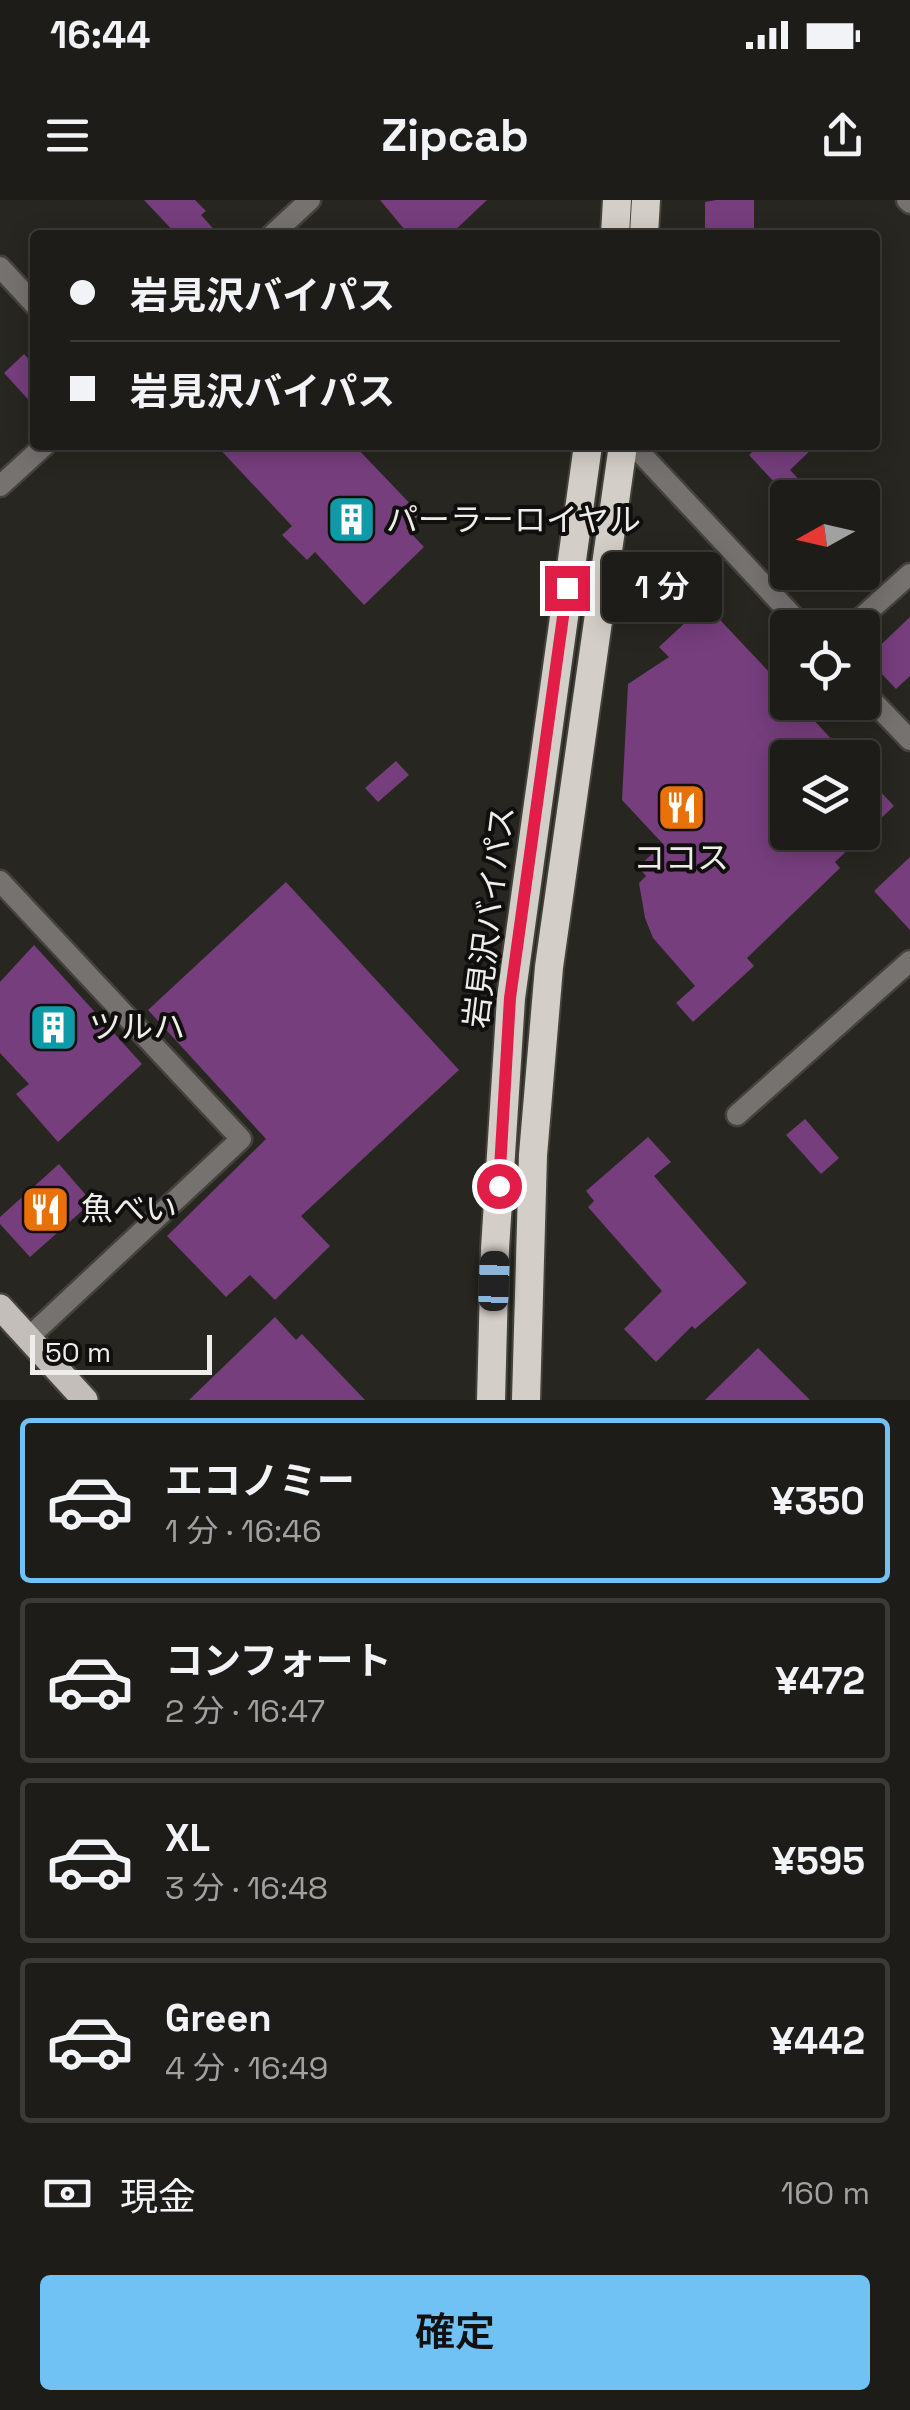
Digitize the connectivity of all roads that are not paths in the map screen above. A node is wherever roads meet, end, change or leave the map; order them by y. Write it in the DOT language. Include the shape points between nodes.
graph roads {
  1 [pos="310,200"];
  2 [pos="617,200"];
  3 [pos="646,200"];
  4 [pos="277,230"];
  5 [pos="615,230"];
  6 [pos="644,230"];
  7 [pos="0,267"];
  8 [pos="30,300"];
  9 [pos="39,450"];
  10 [pos="587,450"];
  11 [pos="622,450"];
  12 [pos="638,450"];
  13 [pos="0,486"];
  14 [pos="910,574"];
  15 [pos="787,610"];
  16 [pos="870,610"];
  17 [pos="880,709"];
  18 [pos="910,740"];
  19 [pos="0,881"];
  20 [pos="910,962"];
  21 [pos="737,1115"];
  22 [pos="0,1307"];
  23 [pos="28,1338"];
  24 [pos="85,1400"];
  25 [pos="491,1400"];
  26 [pos="526,1400"];
  1 -- 4 [label="street"];
  2 -- 5 [label="highway"];
  3 -- 6 [label="highway"];
  7 -- 8 [label="street"];
  9 -- 13 [label="street"];
  10 -- 25 [label="highway, 岩見沢バイパス" via="510,998"];
  11 -- 26 [label="highway, 岩見沢バイパス" via="549,967 532,1154"];
  12 -- 15 [label="street"];
  14 -- 16 [label="street"];
  17 -- 18 [label="street"];
  19 -- 23 [label="street" via="240,1140"];
  20 -- 21 [label="street"];
  22 -- 23 [label="main road"];
  23 -- 24 [label="main road"];
}
